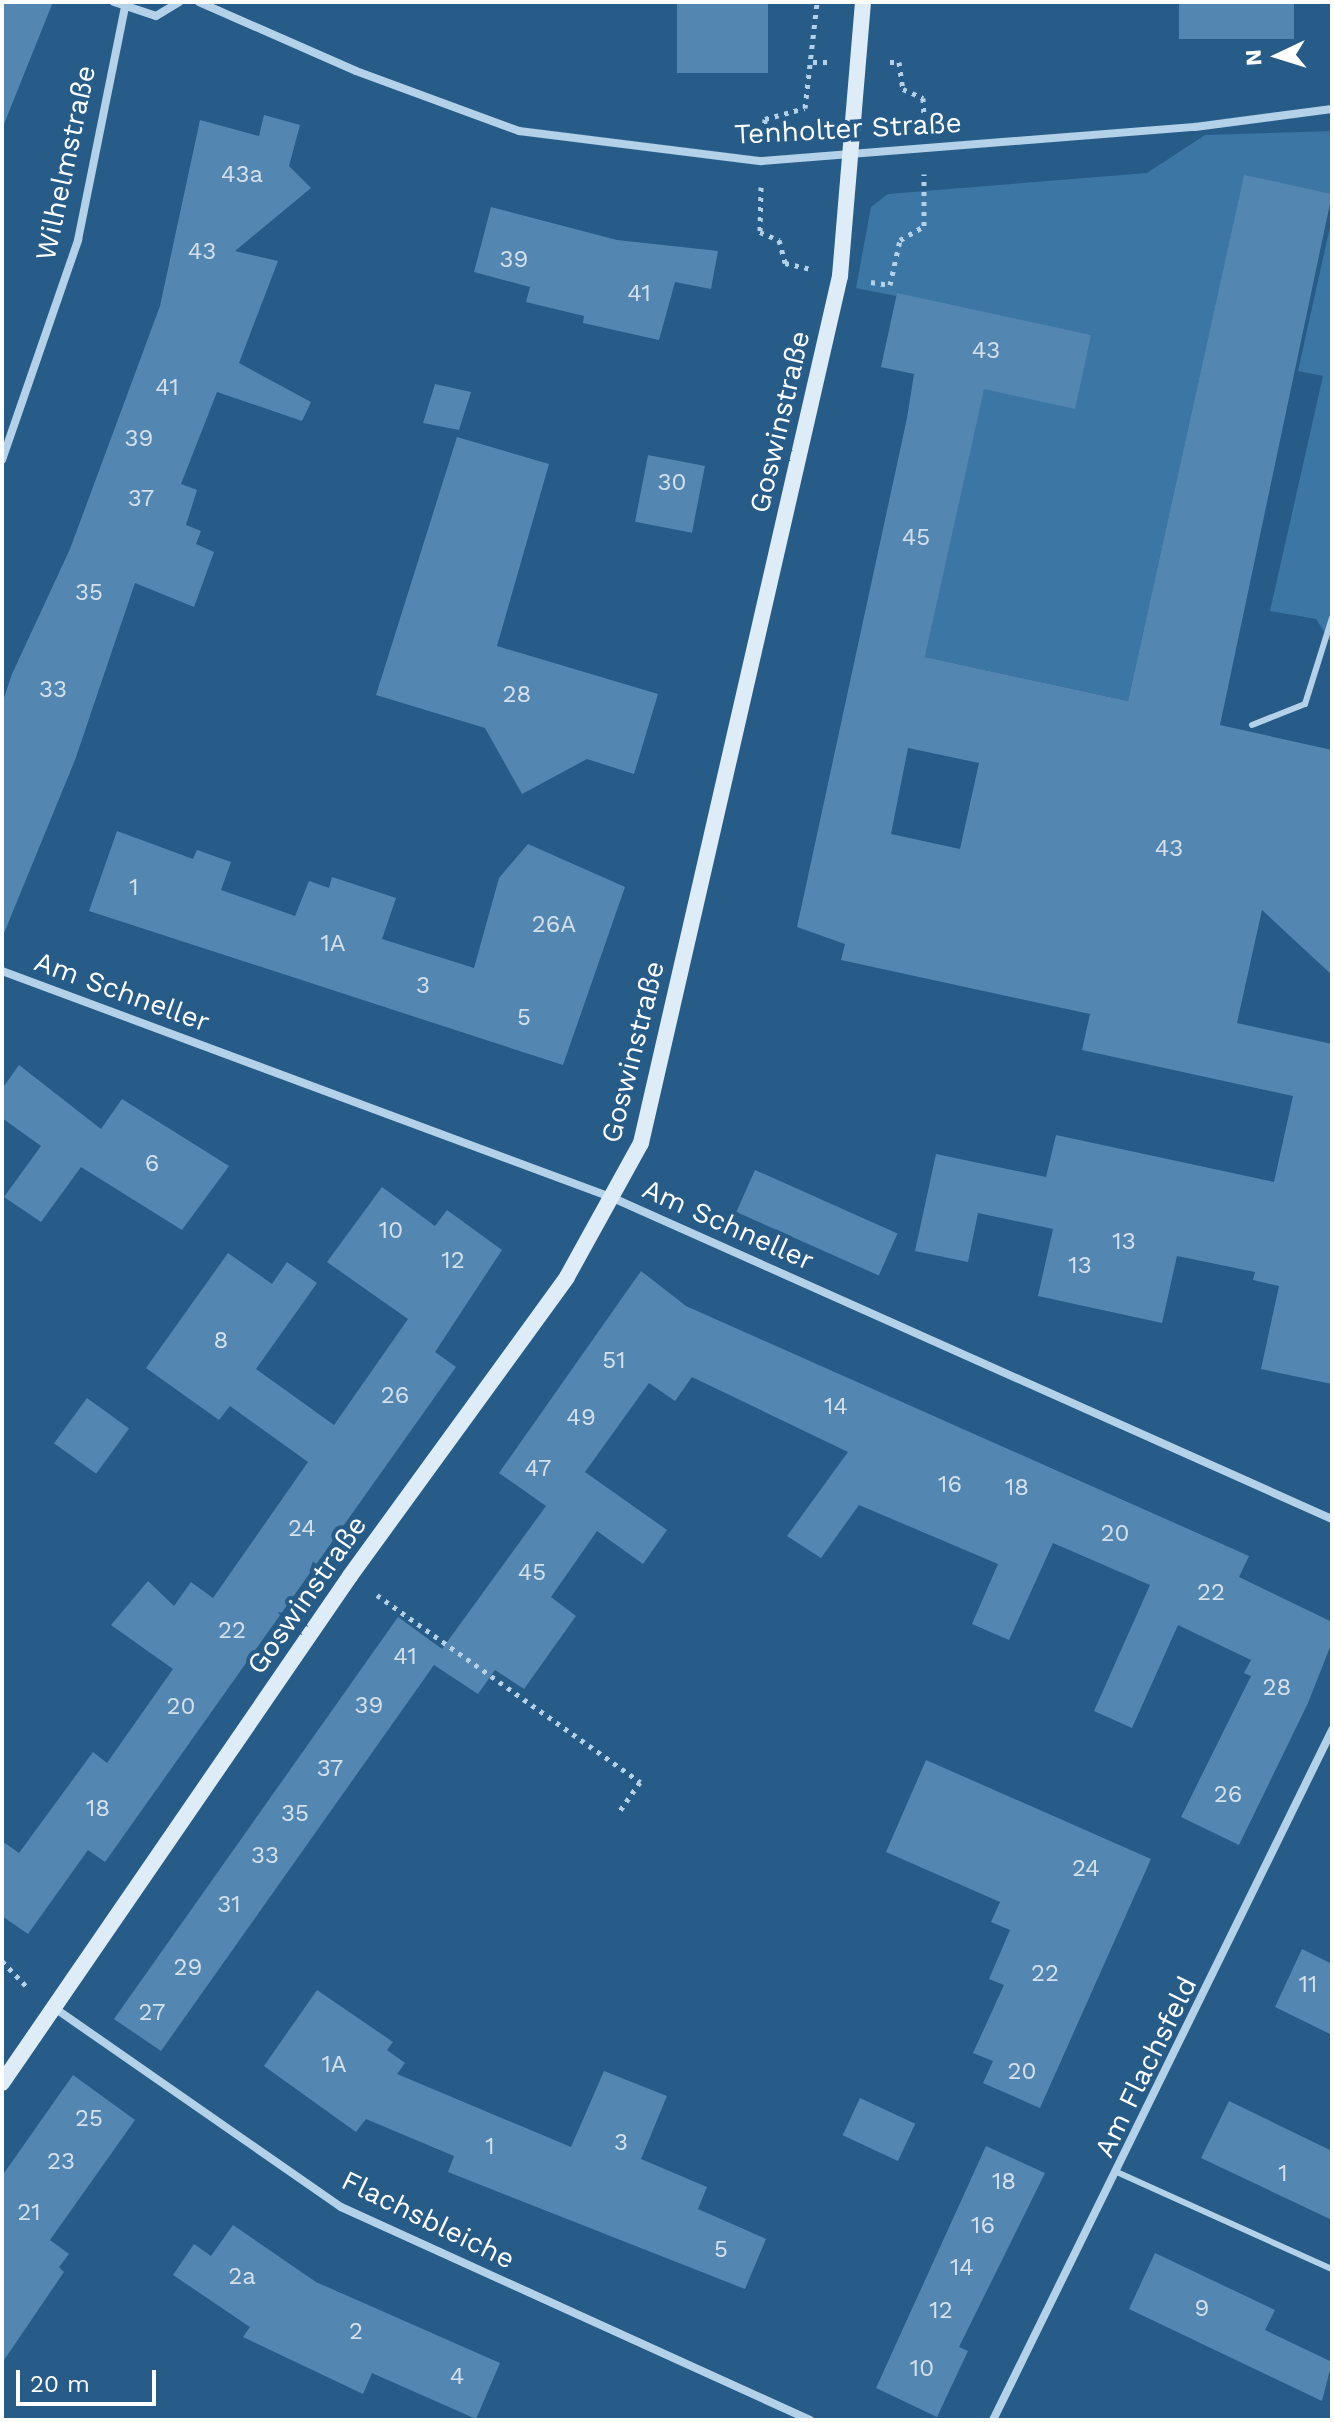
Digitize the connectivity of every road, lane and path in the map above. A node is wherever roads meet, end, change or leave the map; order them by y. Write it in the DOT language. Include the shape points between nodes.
graph roads {
  1 [pos="114,2"];
  2 [pos="179,2"];
  3 [pos="199,2"];
  4 [pos="817,2"];
  5 [pos="863,2"];
  6 [pos="124,11"];
  7 [pos="813,62"];
  8 [pos="1332,109"];
  9 [pos="855,154"];
  10 [pos="2,460"];
  11 [pos="1332,618"];
  12 [pos="1252,725"];
  13 [pos="2,971"];
  14 [pos="613,1198"];
  15 [pos="1332,1519"];
  16 [pos="350,1576"];
  17 [pos="1332,1730"];
  18 [pos="618,1813"];
  19 [pos="2,1961"];
  20 [pos="28,1988"];
  21 [pos="56,2009"];
  22 [pos="2,2083"];
  23 [pos="1119,2173"];
  24 [pos="1332,2269"];
  25 [pos="810,2420"];
  26 [pos="993,2420"];
  1 -- 6 [label="street"];
  2 -- 6 [label="street" via="156,16"];
  3 -- 9 [label="street, Tenholter Straße" via="318,56 519,131 761,161"];
  4 -- 7 [label="path"];
  5 -- 9 [label="main road, Goswinstraße"];
  6 -- 10 [label="street, Wilhelmstraße" via="78,240"];
  8 -- 9 [label="street, Tenholter Straße"];
  9 -- 14 [label="main road, Goswinstraße" via="840,276 648,1113"];
  11 -- 12 [label="lane" via="1305,704"];
  13 -- 14 [label="street, Am Schneller"];
  14 -- 15 [label="street, Am Schneller"];
  14 -- 16 [label="main road, Goswinstraße" via="567,1277"];
  16 -- 18 [label="path" via="640,1782"];
  16 -- 21 [label="main road, Goswinstraße"];
  17 -- 23 [label="street, Am Flachsfeld"];
  19 -- 20 [label="path"];
  21 -- 22 [label="main road, Goswinstraße"];
  21 -- 25 [label="street, Flachsbleiche" via="341,2207"];
  23 -- 24 [label="lane"];
  23 -- 26 [label="street, Am Flachsfeld"];
}
